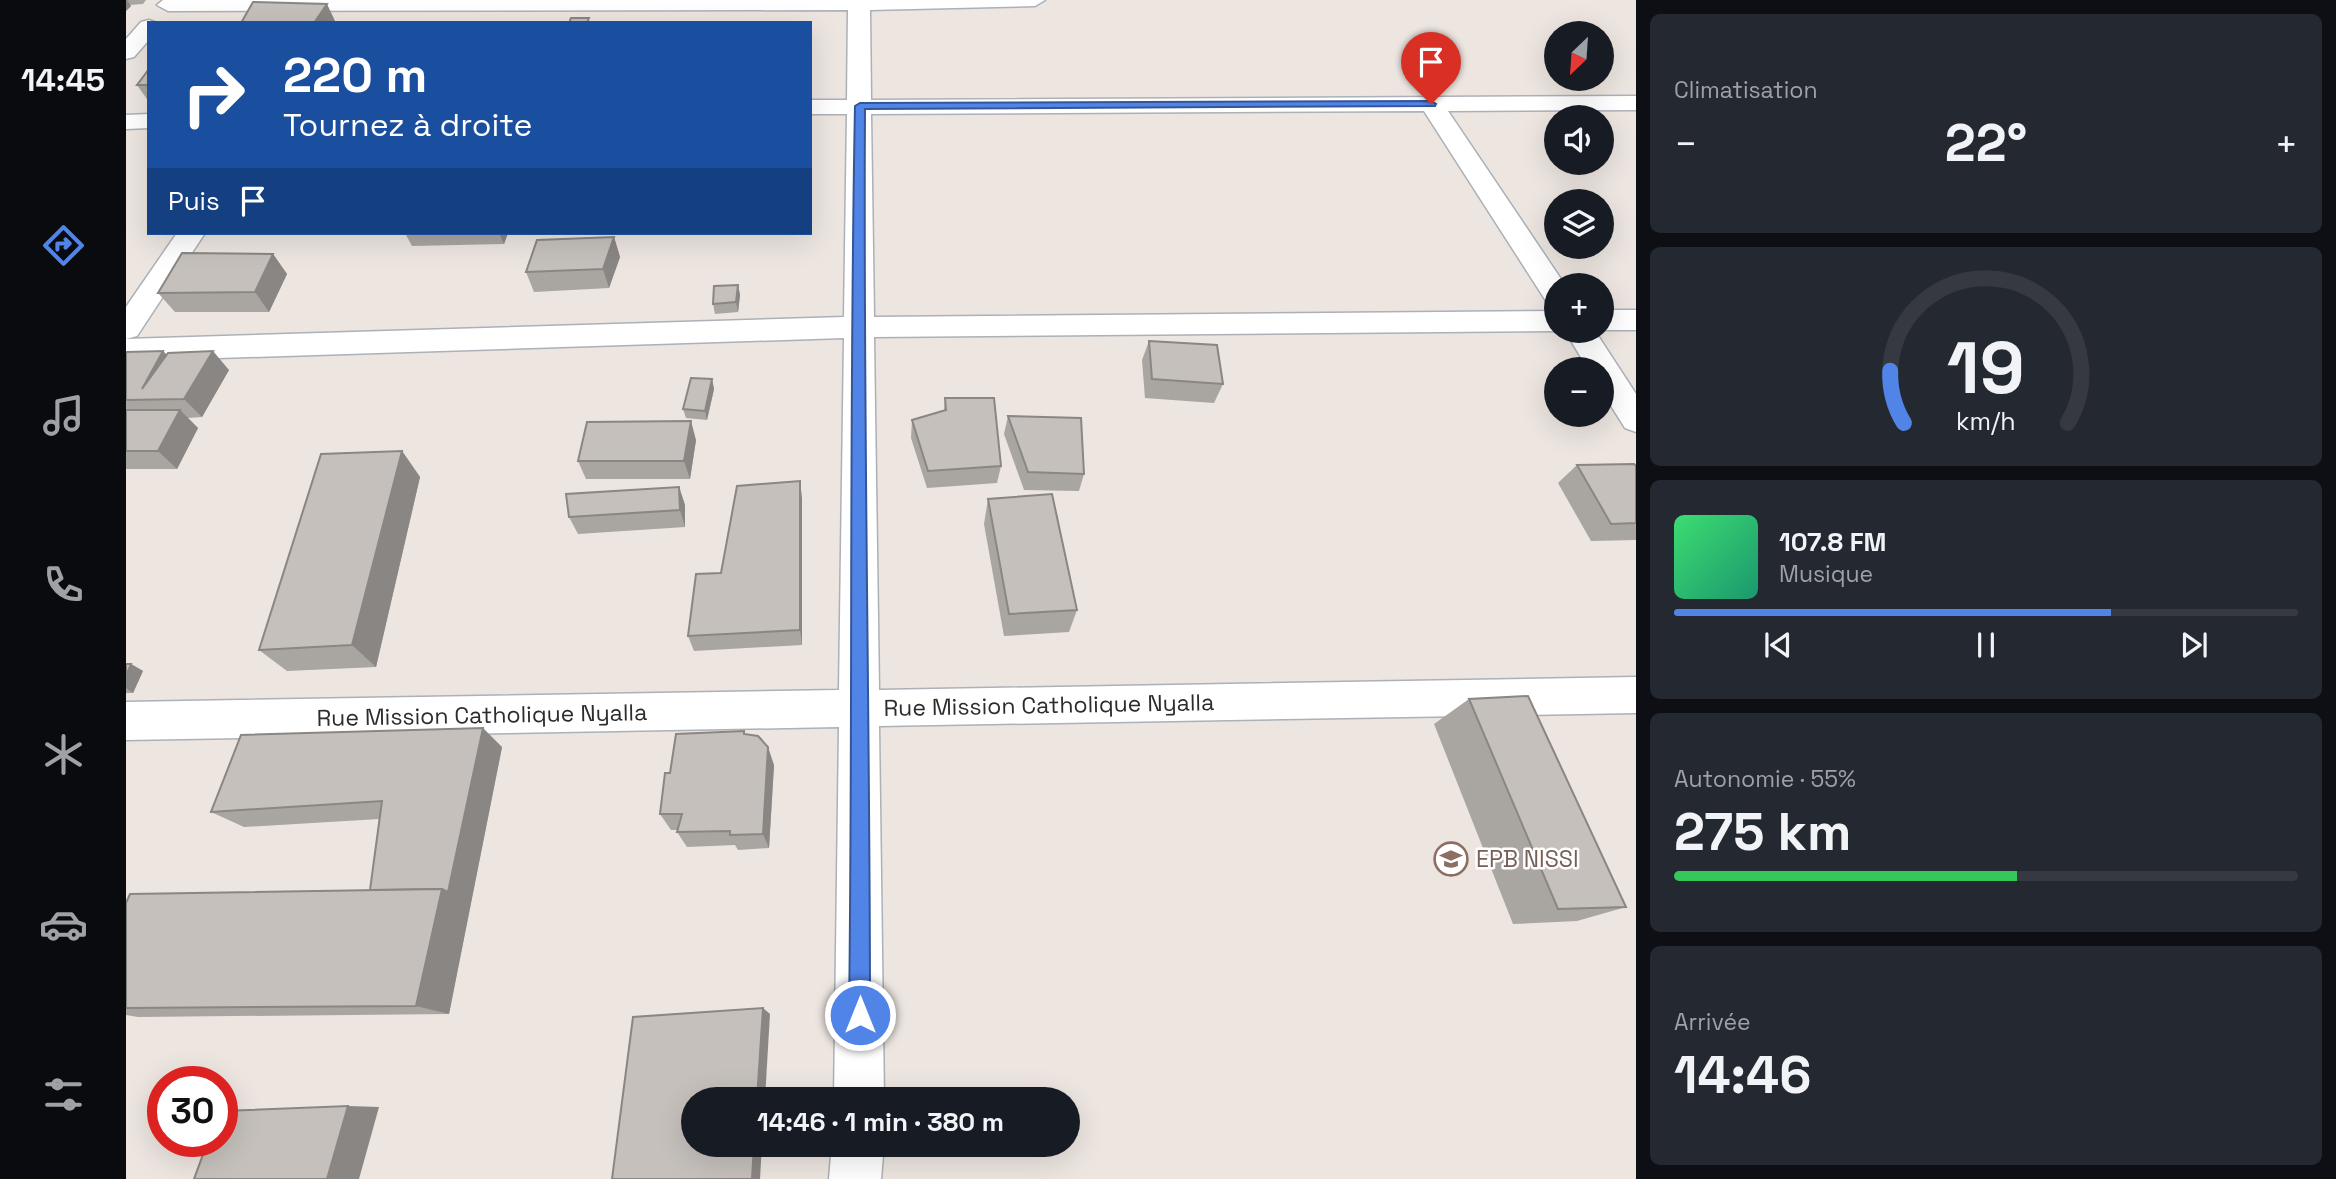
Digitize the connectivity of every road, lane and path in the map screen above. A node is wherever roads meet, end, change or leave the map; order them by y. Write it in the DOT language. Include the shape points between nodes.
graph roads {
  1 [pos="1035,0"];
  2 [pos="859,2"];
  3 [pos="171,3"];
  4 [pos="155,21"];
  5 [pos="147,29"];
  6 [pos="126,52"];
  7 [pos="1636,103"];
  8 [pos="1431,104"];
  9 [pos="860,106"];
  10 [pos="812,107"];
  11 [pos="147,121"];
  12 [pos="126,122"];
  13 [pos="190,235"];
  14 [pos="1544,276"];
  15 [pos="1614,320"];
  16 [pos="1636,320"];
  17 [pos="1544,321"];
  18 [pos="857,327"];
  19 [pos="126,329"];
  20 [pos="1588,343"];
  21 [pos="126,350"];
  22 [pos="1636,420"];
  23 [pos="1636,695"];
  24 [pos="861,708"];
  25 [pos="126,721"];
  26 [pos="859,1087"];
  27 [pos="857,1157"];
  28 [pos="855,1179"];
  1 -- 2 [label="street"];
  2 -- 3 [label="street"];
  2 -- 9 [label="street"];
  3 -- 4 [label="street"];
  5 -- 6 [label="street"];
  7 -- 8 [label="street"];
  8 -- 9 [label="street"];
  8 -- 14 [label="street"];
  9 -- 10 [label="street"];
  9 -- 18 [label="street"];
  11 -- 12 [label="street"];
  13 -- 19 [label="street"];
  15 -- 16 [label="street"];
  17 -- 18 [label="street"];
  18 -- 21 [label="street"];
  18 -- 24 [label="street"];
  20 -- 22 [label="street"];
  23 -- 24 [label="street, Rue Mission Catholique Nyalla"];
  24 -- 25 [label="street, Rue Mission Catholique Nyalla"];
  24 -- 26 [label="street"];
  27 -- 28 [label="street"];
}
